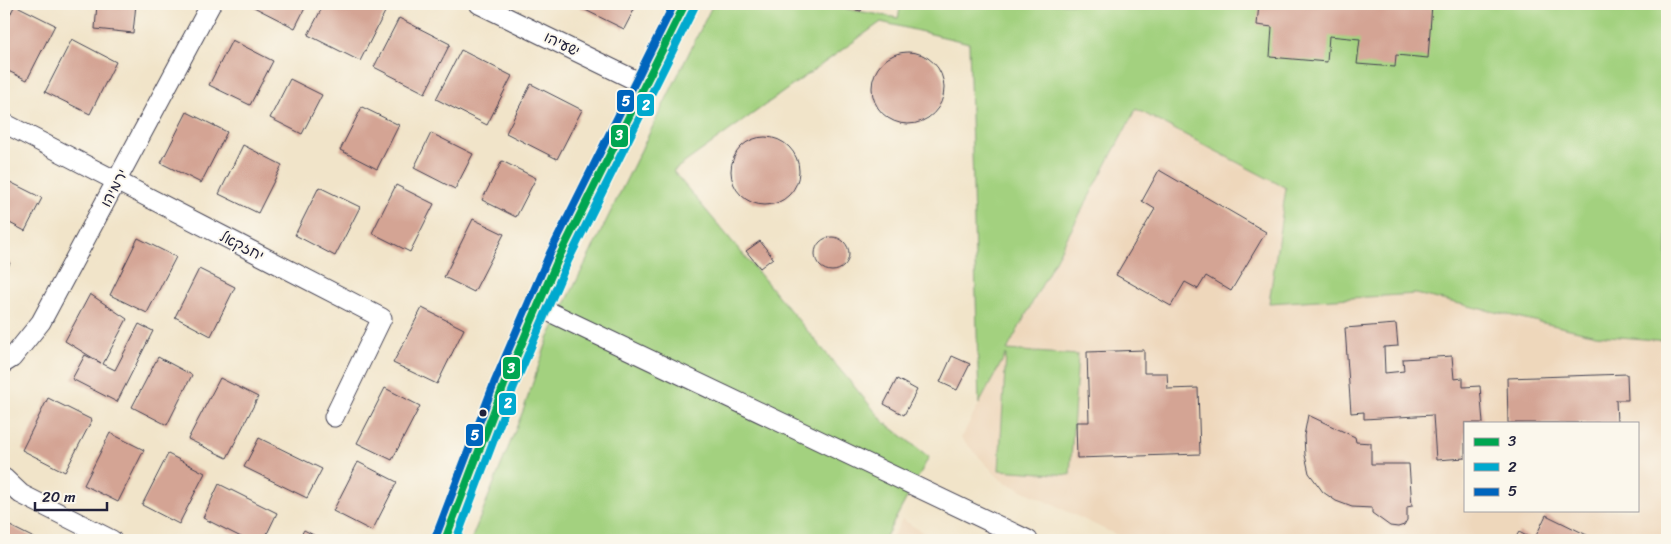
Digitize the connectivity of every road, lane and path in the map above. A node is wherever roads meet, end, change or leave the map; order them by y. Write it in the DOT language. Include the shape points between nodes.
graph roads {
  1 [pos="211,4"];
  2 [pos="479,4"];
  3 [pos="685,4"];
  4 [pos="645,85"];
  5 [pos="4,123"];
  6 [pos="118,182"];
  7 [pos="537,306"];
  8 [pos="4,363"];
  9 [pos="334,417"];
  10 [pos="4,478"];
  11 [pos="112,540"];
  12 [pos="445,540"];
  13 [pos="1028,540"];
  1 -- 6 [label="street, ירמיהו"];
  2 -- 4 [label="street, ישעיהו"];
  3 -- 4 [label="street"];
  4 -- 7 [label="street"];
  5 -- 6 [label="street, יחזקאל"];
  6 -- 8 [label="street, ירמיהו" via="42,322"];
  6 -- 9 [label="street, יחזקאל" via="382,318"];
  7 -- 12 [label="street"];
  7 -- 13 [label="street"];
  10 -- 11 [label="street" via="21,494"];
}
